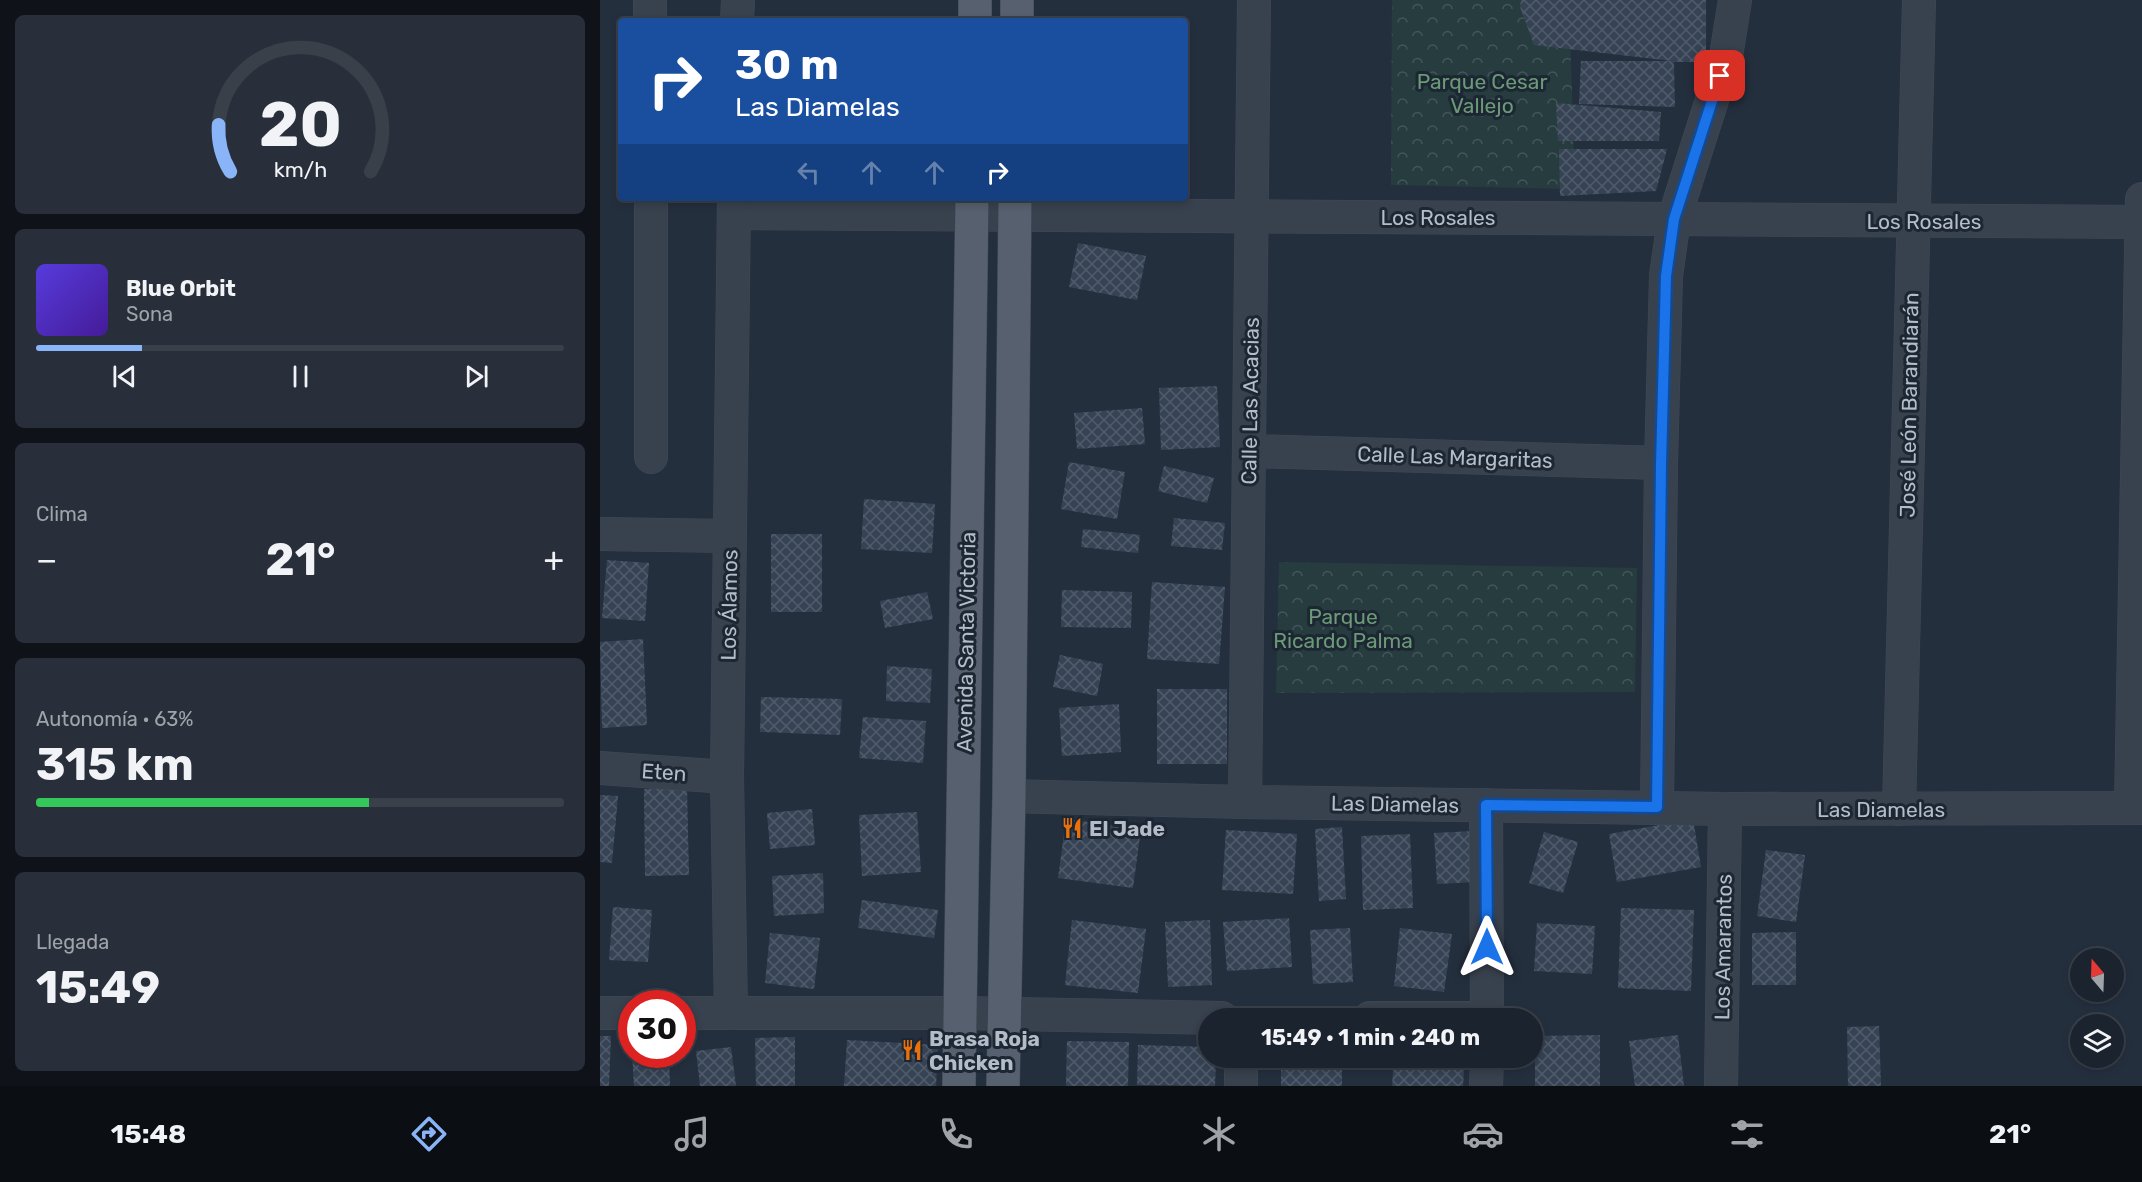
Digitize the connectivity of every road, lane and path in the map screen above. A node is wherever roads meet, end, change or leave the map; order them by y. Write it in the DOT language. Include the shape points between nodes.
graph roads {
  1 [pos="650,0"];
  2 [pos="738,0"];
  3 [pos="975,0"];
  4 [pos="1017,0"];
  5 [pos="1254,0"];
  6 [pos="1736,0"];
  7 [pos="1919,0"];
  8 [pos="650,18"];
  9 [pos="737,18"];
  10 [pos="975,18"];
  11 [pos="1017,18"];
  12 [pos="2142,199"];
  13 [pos="651,201"];
  14 [pos="734,206"];
  15 [pos="972,206"];
  16 [pos="1015,206"];
  17 [pos="1253,216"];
  18 [pos="1674,219"];
  19 [pos="1914,221"];
  20 [pos="2142,222"];
  21 [pos="1249,451"];
  22 [pos="651,457"];
  23 [pos="1661,464"];
  24 [pos="600,534"];
  25 [pos="730,536"];
  26 [pos="2138,587"];
  27 [pos="600,768"];
  28 [pos="728,777"];
  29 [pos="1009,796"];
  30 [pos="1245,802"];
  31 [pos="1486,805"];
  32 [pos="1657,807"];
  33 [pos="2136,807"];
  34 [pos="1725,809"];
  35 [pos="1899,809"];
  36 [pos="1487,1008"];
  37 [pos="600,1013"];
  38 [pos="618,1013"];
  39 [pos="696,1013"];
  40 [pos="731,1013"];
  41 [pos="960,1013"];
  42 [pos="1004,1014"];
  43 [pos="1198,1018"];
  44 [pos="1241,1068"];
  45 [pos="1487,1068"];
  46 [pos="959,1086"];
  47 [pos="1003,1086"];
  48 [pos="1241,1086"];
  49 [pos="1486,1086"];
  50 [pos="1721,1086"];
  1 -- 8 [label="street"];
  2 -- 9 [label="street"];
  3 -- 10 [label="main road"];
  4 -- 11 [label="main road"];
  5 -- 17 [label="street, Calle Las Acacias"];
  6 -- 18 [label="street" via="1726,56"];
  7 -- 19 [label="street, José León Barandiarán"];
  12 -- 20 [label="street"];
  13 -- 22 [label="street"];
  14 -- 15 [label="street, Los Rosales"];
  14 -- 25 [label="street, Los Álamos"];
  15 -- 16 [label="street, Los Rosales"];
  15 -- 41 [label="main road, Avenida Santa Victoria"];
  16 -- 17 [label="street, Los Rosales"];
  16 -- 29 [label="main road, Avenida Santa Victoria"];
  17 -- 18 [label="street, Los Rosales"];
  17 -- 21 [label="street, Calle Las Acacias"];
  18 -- 19 [label="street, Los Rosales"];
  18 -- 23 [label="street" via="1666,276"];
  19 -- 20 [label="street, Los Rosales"];
  19 -- 35 [label="street, José León Barandiarán"];
  20 -- 26 [label="street"];
  21 -- 23 [label="street, Calle Las Margaritas"];
  21 -- 30 [label="street, Calle Las Acacias"];
  23 -- 32 [label="street"];
  24 -- 25 [label="street"];
  25 -- 28 [label="street, Los Álamos"];
  26 -- 33 [label="street"];
  27 -- 28 [label="street, Eten"];
  28 -- 40 [label="street, Los Álamos"];
  29 -- 30 [label="street, Las Diamelas"];
  29 -- 42 [label="main road, Avenida Santa Victoria"];
  30 -- 31 [label="street, Las Diamelas"];
  31 -- 32 [label="street, Las Diamelas"];
  31 -- 36 [label="street"];
  32 -- 34 [label="street, Las Diamelas"];
  33 -- 35 [label="street, Las Diamelas"];
  34 -- 35 [label="street, Las Diamelas"];
  34 -- 50 [label="street, Los Amarantos"];
  37 -- 38 [label="street"];
  39 -- 40 [label="street"];
  40 -- 41 [label="street"];
  41 -- 42 [label="street"];
  41 -- 46 [label="main road, Avenida Santa Victoria"];
  42 -- 43 [label="street"];
  42 -- 47 [label="main road, Avenida Santa Victoria"];
  44 -- 48 [label="street"];
  45 -- 49 [label="street"];
}
